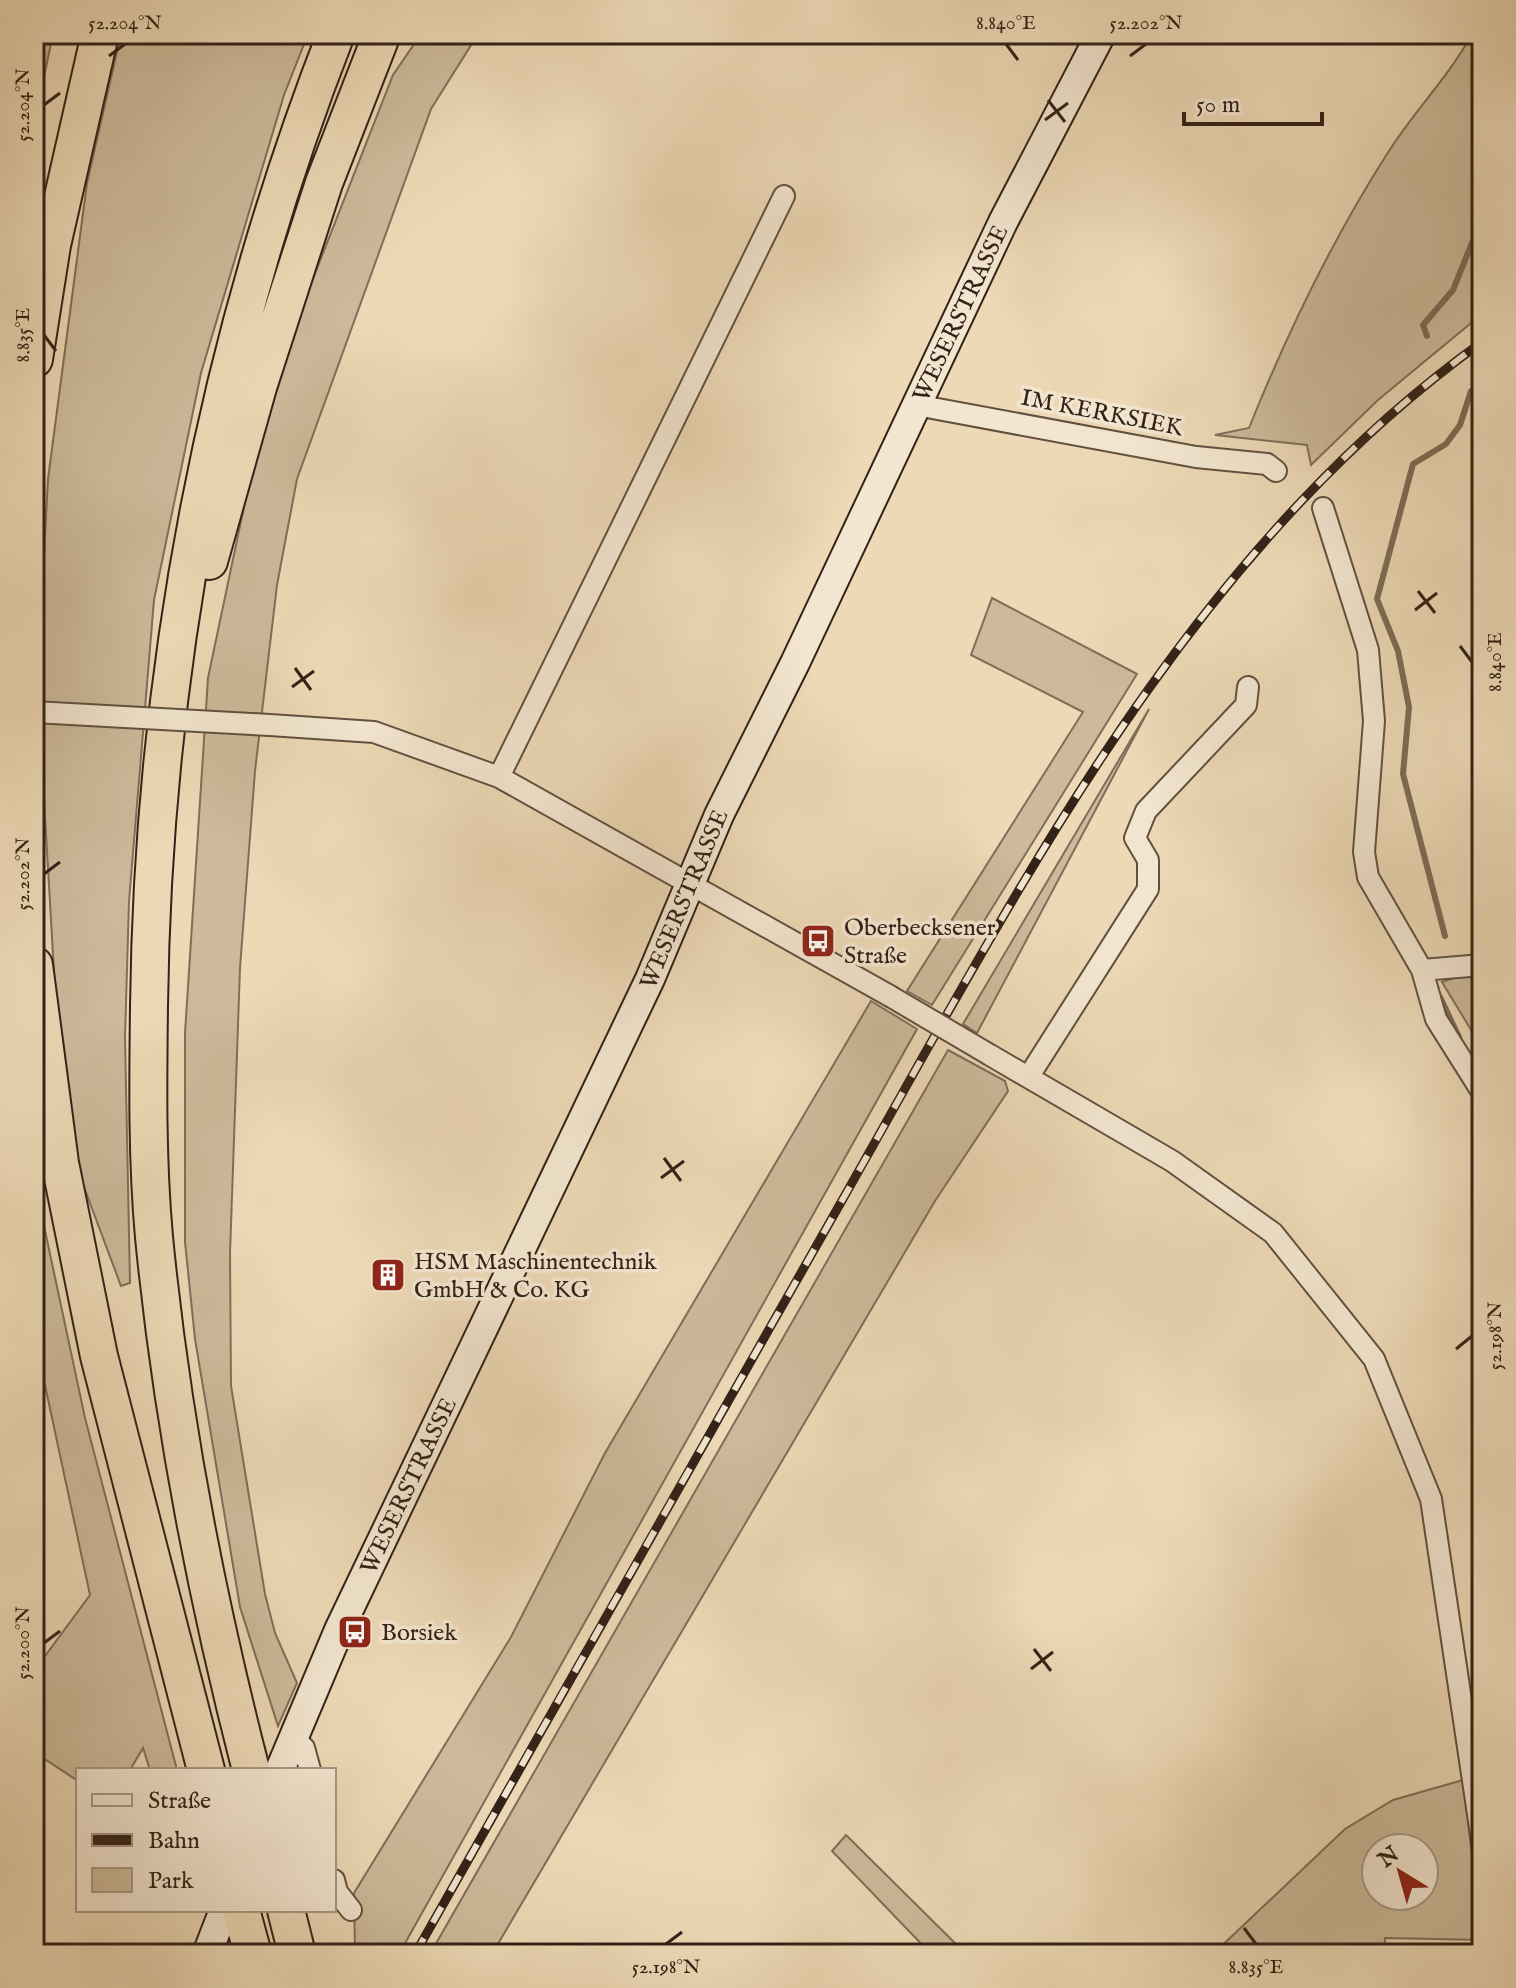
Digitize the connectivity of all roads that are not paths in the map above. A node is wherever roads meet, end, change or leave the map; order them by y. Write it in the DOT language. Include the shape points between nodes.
graph roads {
  1 [pos="75,34"];
  2 [pos="100,34"];
  3 [pos="336,34"];
  4 [pos="382,34"];
  5 [pos="409,34"];
  6 [pos="1101,34"];
  7 [pos="324,183"];
  8 [pos="784,196"];
  9 [pos="52,245"];
  10 [pos="34,359"];
  11 [pos="916,405"];
  12 [pos="1276,471"];
  13 [pos="1323,508"];
  14 [pos="171,667"];
  15 [pos="1248,687"];
  16 [pos="34,712"];
  17 [pos="499,777"];
  18 [pos="688,882"];
  19 [pos="34,965"];
  20 [pos="1482,965"];
  21 [pos="1422,970"];
  22 [pos="1029,1076"];
  23 [pos="1482,1092"];
  24 [pos="1473,1722"];
  25 [pos="276,1760"];
  26 [pos="205,1768"];
  27 [pos="309,1768"];
  28 [pos="1482,1841"];
  29 [pos="336,1888"];
  30 [pos="351,1910"];
  31 [pos="223,1912"];
  32 [pos="242,1912"];
  33 [pos="286,1912"];
  34 [pos="208,1952"];
  35 [pos="253,1954"];
  36 [pos="297,1954"];
  1 -- 9 [label="highway" via="54,136"];
  2 -- 9 [label="highway"];
  3 -- 14 [label="highway" via="230,360"];
  4 -- 7 [label="highway"];
  5 -- 7 [label="highway"];
  6 -- 11 [label="street, WESERSTRASSE"];
  7 -- 14 [label="highway" via="258,387 216,542"];
  8 -- 17 [label="street"];
  9 -- 10 [label="highway"];
  11 -- 12 [label="street, IM KERKSIEK" via="1196,457 1267,464"];
  11 -- 18 [label="street, WESERSTRASSE"];
  13 -- 21 [label="street" via="1368,650 1374,721 1364,852 1368,877"];
  14 -- 25 [label="highway" via="150,903 148,1133 154,1236 190,1507 210,1611"];
  15 -- 22 [label="street" via="1246,705 1138,824 1135,838 1148,860 1148,889"];
  16 -- 17 [label="street, bridge" via="374,732"];
  17 -- 18 [label="street"];
  18 -- 22 [label="street, bridge"];
  18 -- 25 [label="street, WESERSTRASSE" via="650,979"];
  19 -- 26 [label="highway" via="60,1163 99,1356"];
  20 -- 21 [label="street"];
  21 -- 23 [label="street" via="1436,1019"];
  22 -- 24 [label="street" via="1172,1161 1273,1233 1374,1359 1431,1499"];
  24 -- 28 [label="street"];
  25 -- 27 [label="street" via="304,1748"];
  29 -- 30 [label="street"];
  31 -- 34 [label="street"];
  32 -- 35 [label="highway"];
  33 -- 36 [label="highway"];
}
